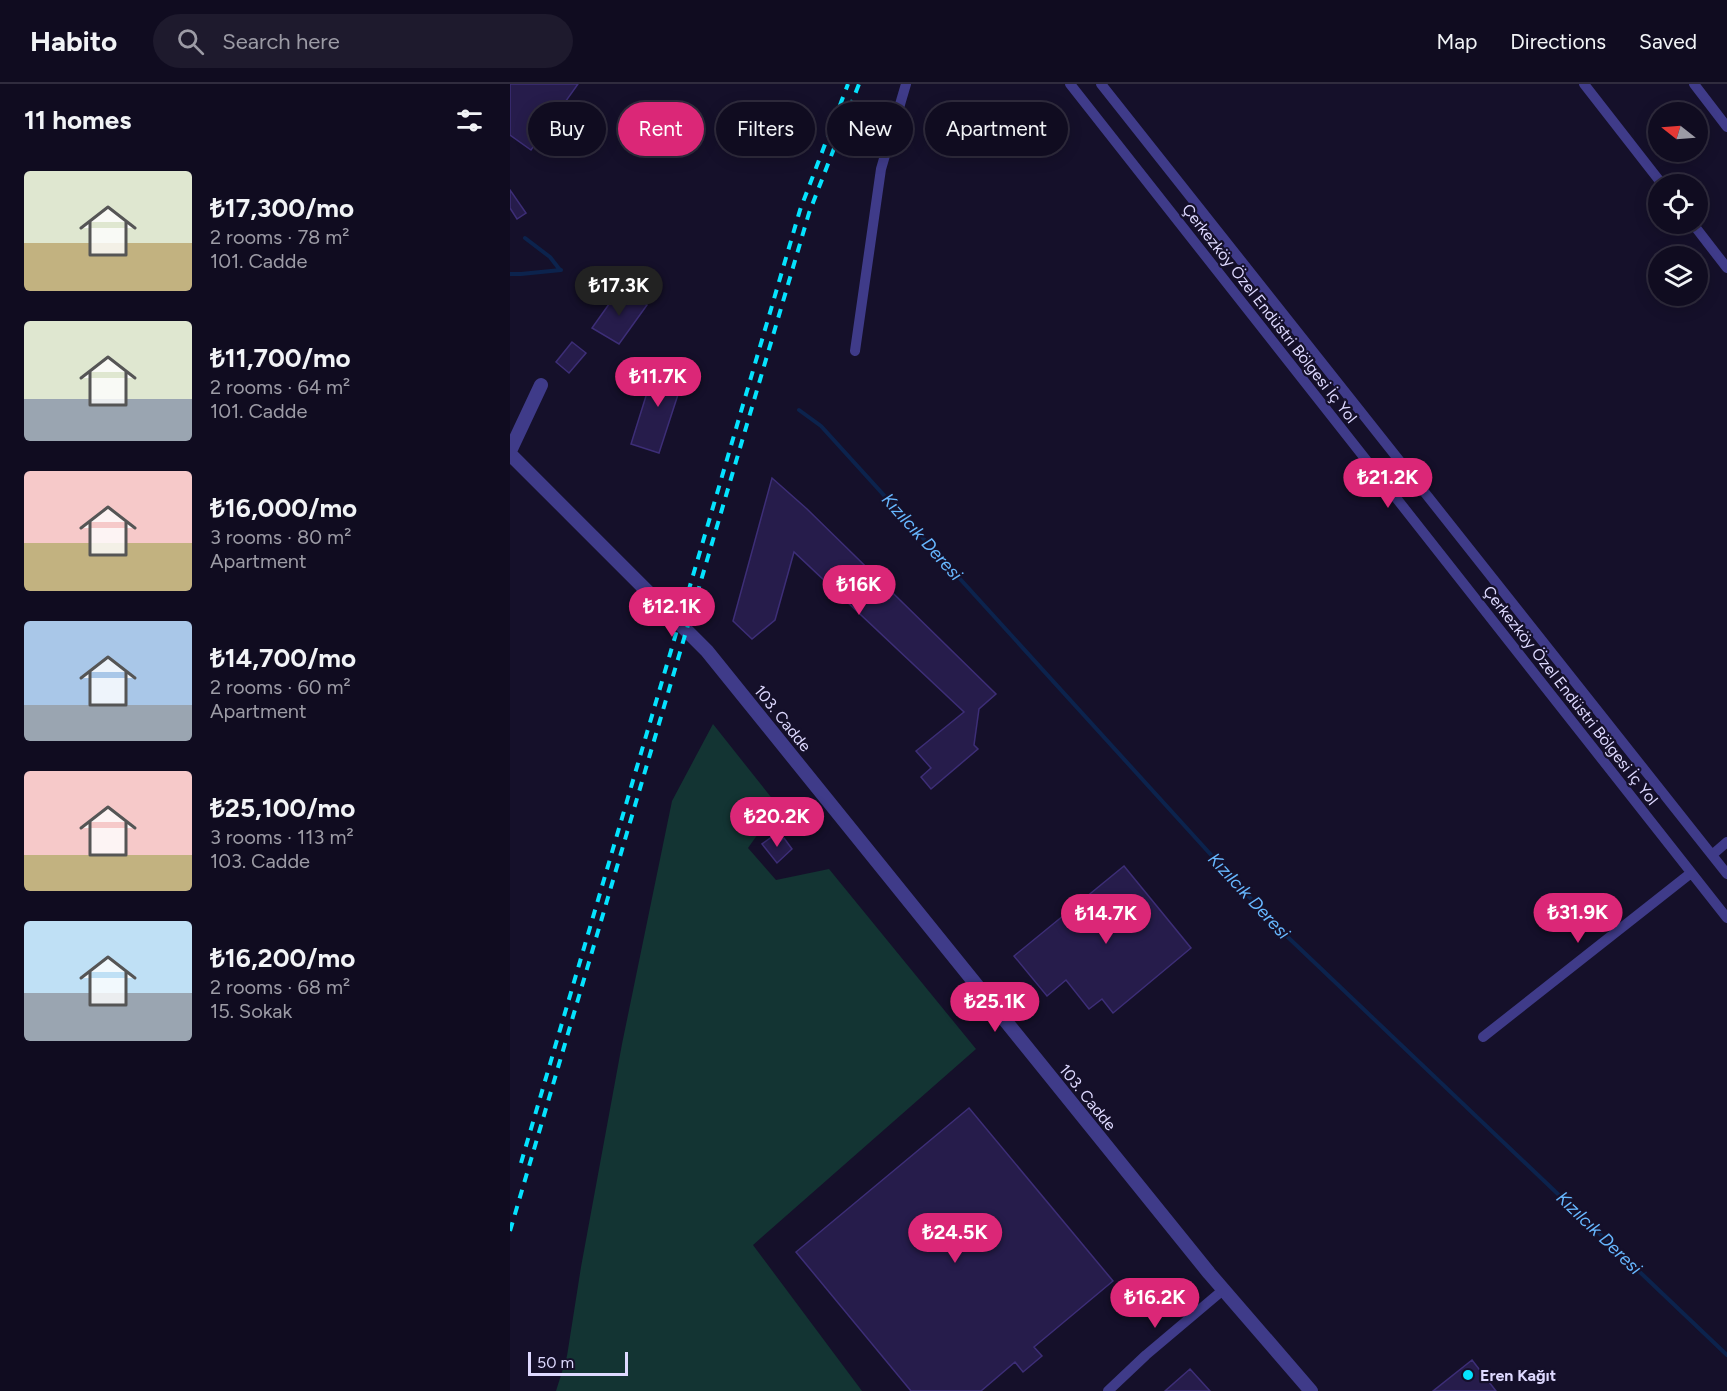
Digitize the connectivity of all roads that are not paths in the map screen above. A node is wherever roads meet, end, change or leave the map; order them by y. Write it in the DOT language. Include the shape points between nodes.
graph roads {
  1 [pos="906,84"];
  2 [pos="1070,84"];
  3 [pos="1101,84"];
  4 [pos="1584,84"];
  5 [pos="1694,84"];
  6 [pos="1727,127"];
  7 [pos="1654,174"];
  8 [pos="1701,234"];
  9 [pos="1727,268"];
  10 [pos="855,351"];
  11 [pos="541,385"];
  12 [pos="510,453"];
  13 [pos="1727,842"];
  14 [pos="1712,855"];
  15 [pos="1692,873"];
  16 [pos="1727,874"];
  17 [pos="1727,918"];
  18 [pos="1483,1037"];
  19 [pos="1223,1290"];
  20 [pos="1108,1391"];
  21 [pos="1311,1391"];
  1 -- 10 [label="street" via="881,169"];
  2 -- 15 [label="street, Çerkezköy Özel Endüstri Bölgesi İç Yol"];
  3 -- 14 [label="street, Çerkezköy Özel Endüstri Bölgesi İç Yol"];
  4 -- 7 [label="street"];
  5 -- 6 [label="street"];
  8 -- 9 [label="street"];
  11 -- 12 [label="street"];
  12 -- 19 [label="street, 103. Cadde" via="707,651"];
  13 -- 14 [label="street"];
  14 -- 16 [label="street, Çerkezköy Özel Endüstri Bölgesi İç Yol"];
  15 -- 17 [label="street, Çerkezköy Özel Endüstri Bölgesi İç Yol"];
  15 -- 18 [label="street"];
  19 -- 20 [label="street"];
  19 -- 21 [label="street, 103. Cadde"];
}
